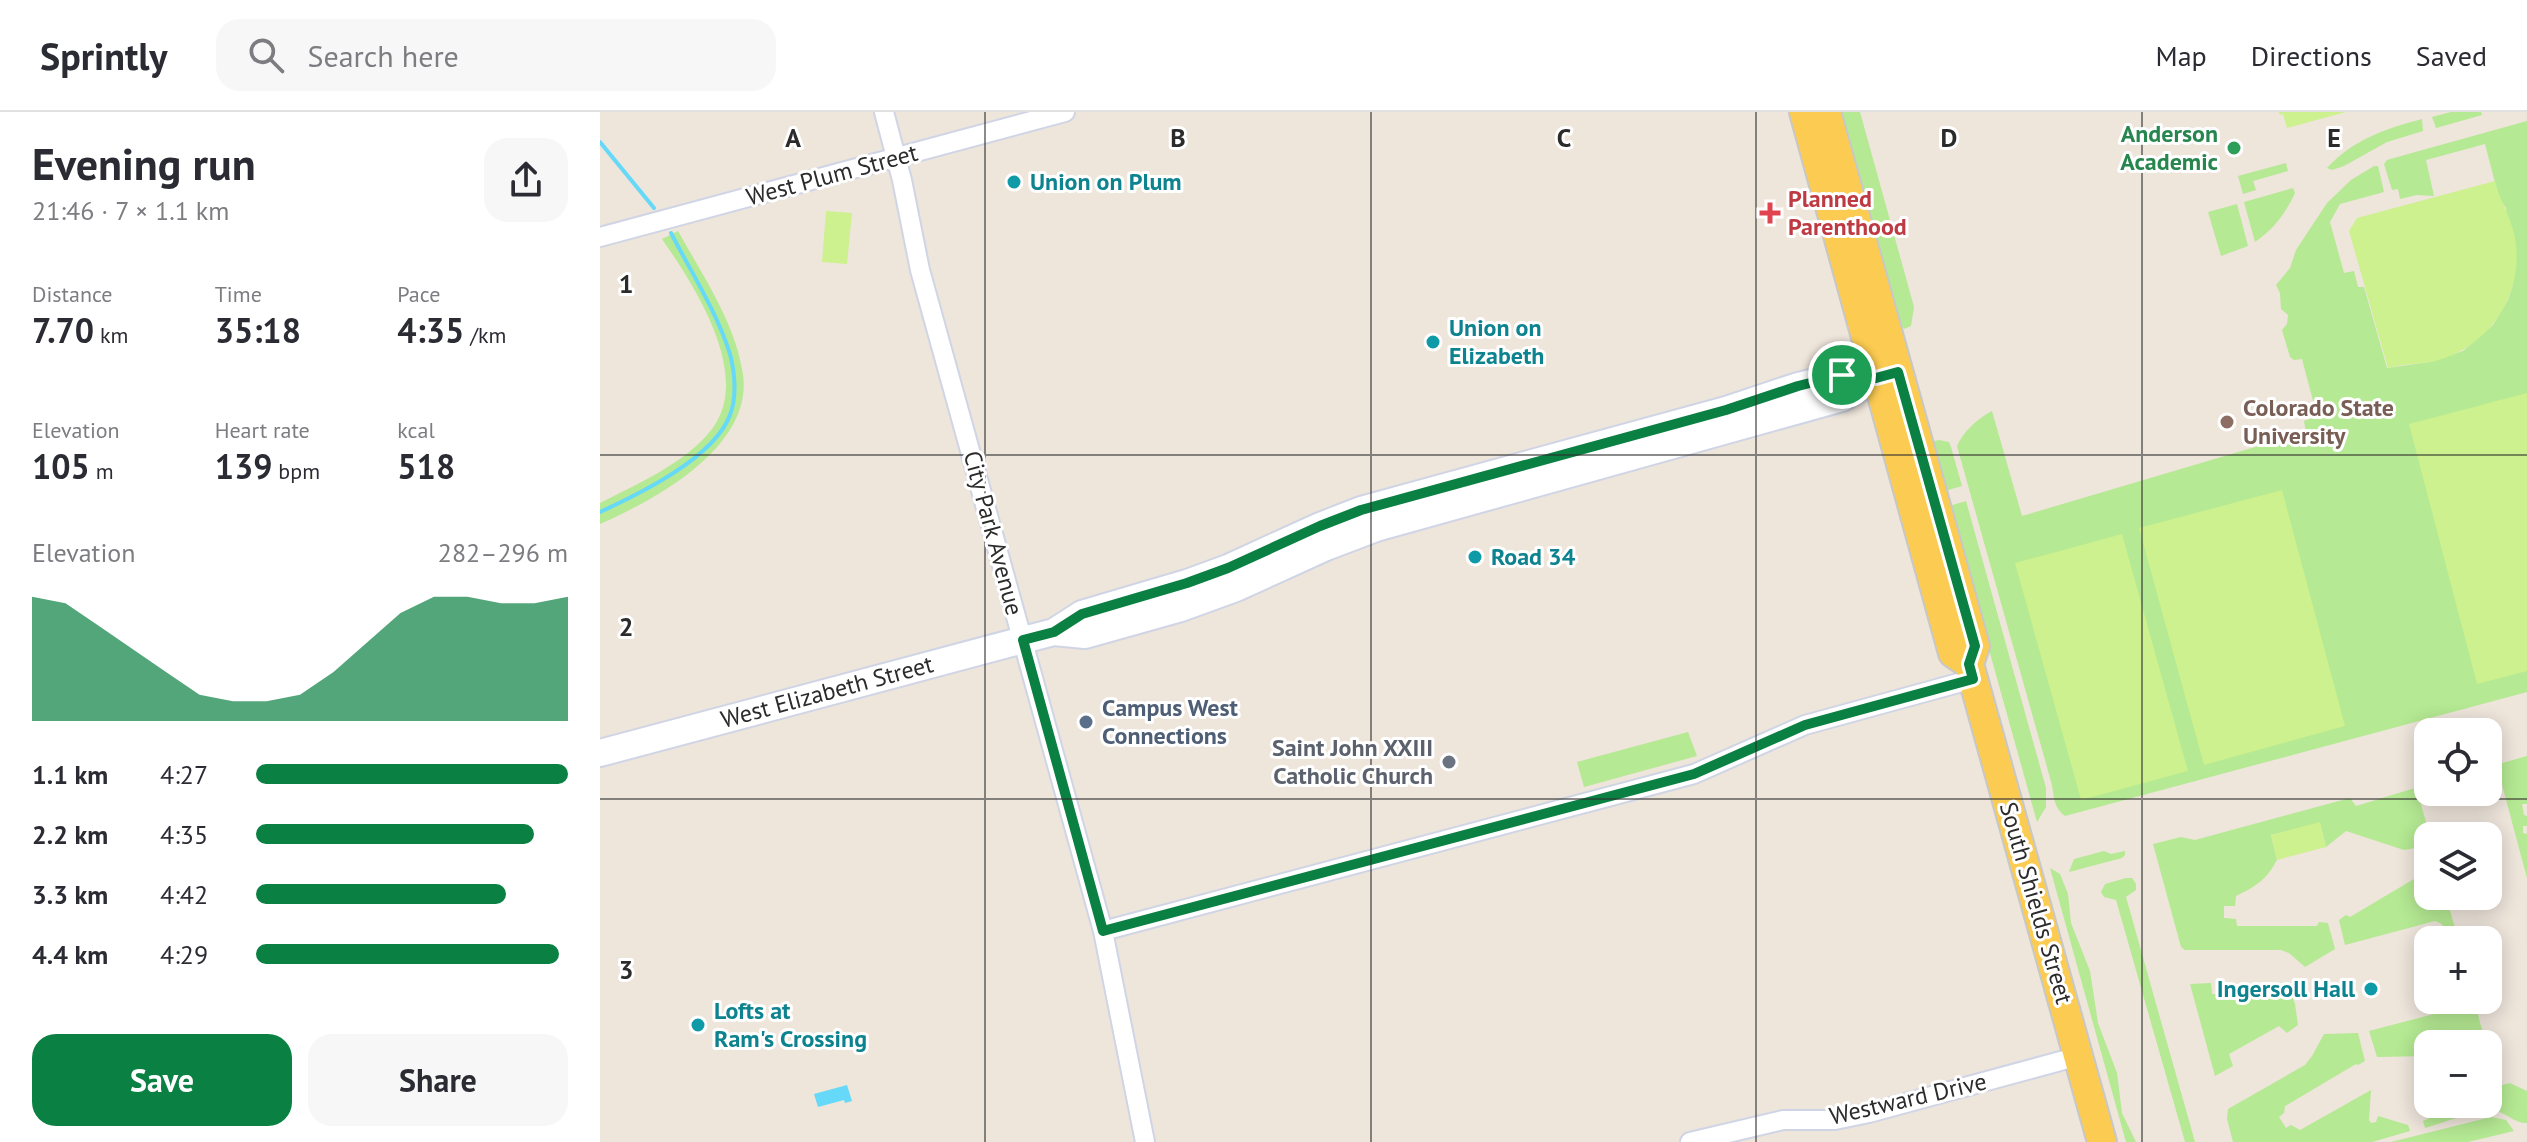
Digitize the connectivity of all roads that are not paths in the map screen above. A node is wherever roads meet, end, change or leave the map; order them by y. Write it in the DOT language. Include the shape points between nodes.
graph roads {
  1 [pos="884,112"];
  2 [pos="1065,112"];
  3 [pos="1804,112"];
  4 [pos="1826,112"];
  5 [pos="897,157"];
  6 [pos="600,237"];
  7 [pos="1887,375"];
  8 [pos="1023,640"];
  9 [pos="1971,671"];
  10 [pos="600,753"];
  11 [pos="1103,931"];
  12 [pos="2079,1056"];
  13 [pos="1145,1142"];
  14 [pos="1690,1142"];
  15 [pos="2102,1142"];
  1 -- 5 [label="street, City Park Avenue"];
  2 -- 5 [label="street, West Plum Street"];
  3 -- 7 [label="main road, South Shields Street"];
  4 -- 7 [label="main road, South Shields Street"];
  5 -- 6 [label="street, West Plum Street"];
  5 -- 8 [label="street, City Park Avenue" via="920,270"];
  7 -- 8 [label="main road, West Elizabeth Street" via="1842,398 1376,528 1181,608 1085,635 1054,632"];
  7 -- 9 [label="main road, South Shields Street" via="1953,653"];
  8 -- 10 [label="main road, West Elizabeth Street"];
  8 -- 11 [label="street, City Park Avenue"];
  9 -- 11 [label="street" via="1805,725 1694,774"];
  9 -- 12 [label="main road, South Shields Street"];
  11 -- 13 [label="street, City Park Avenue"];
  12 -- 14 [label="street, Westward Drive" via="1869,1113 1835,1120 1783,1120"];
  12 -- 15 [label="main road, South Shields Street"];
}
